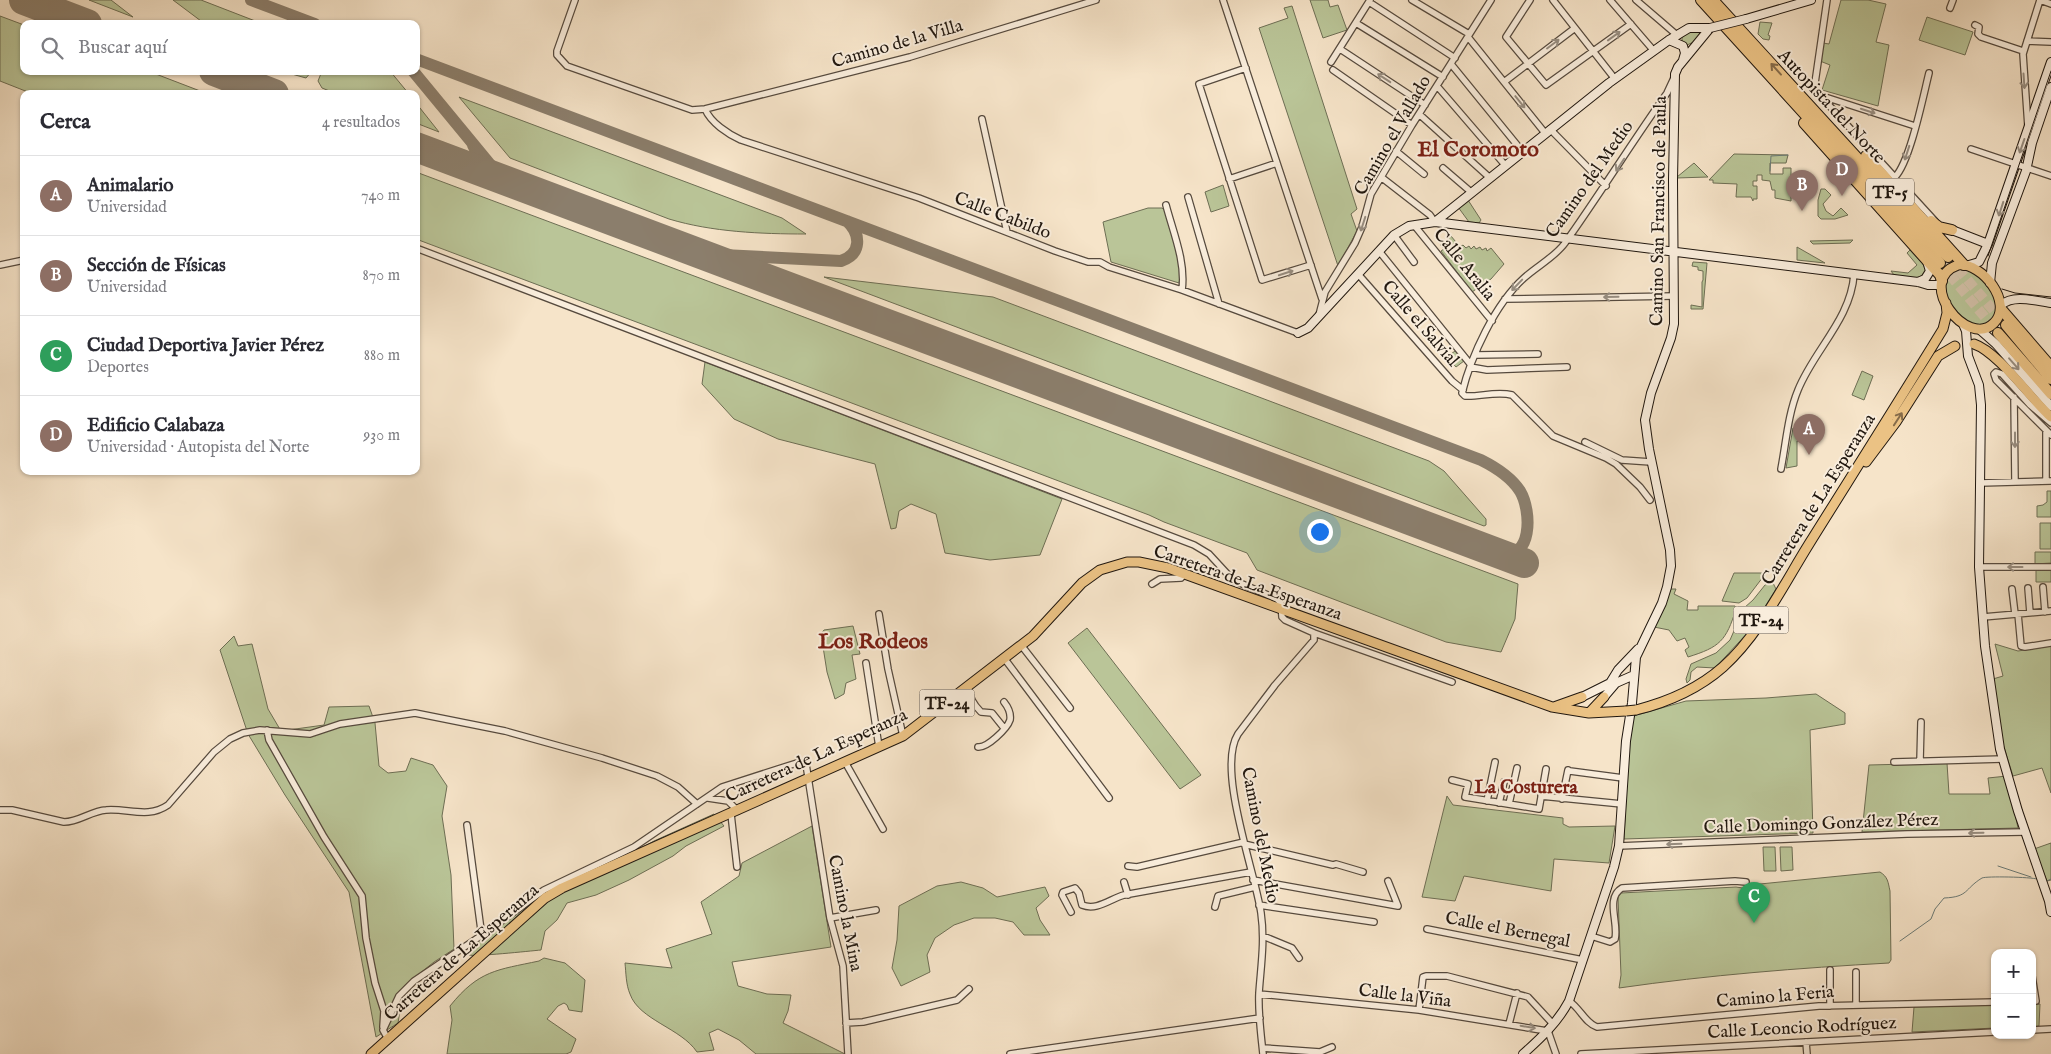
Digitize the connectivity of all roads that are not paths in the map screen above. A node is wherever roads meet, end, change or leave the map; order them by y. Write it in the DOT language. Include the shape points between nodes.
graph roads {
  1 [pos="575,0"];
  2 [pos="1096,0"];
  3 [pos="1223,0"];
  4 [pos="1412,0"];
  5 [pos="1491,0"];
  6 [pos="1530,0"];
  7 [pos="1553,0"];
  8 [pos="1610,0"];
  9 [pos="1636,0"];
  10 [pos="1701,0"];
  11 [pos="1811,0"];
  12 [pos="1827,0"];
  13 [pos="1953,0"];
  14 [pos="2040,0"];
  15 [pos="1370,1"];
  16 [pos="1715,2"];
  17 [pos="2051,4"];
  18 [pos="1950,8"];
  19 [pos="1356,23"];
  20 [pos="1632,24"];
  21 [pos="1975,25"];
  22 [pos="1698,27"];
  23 [pos="1575,28"];
  24 [pos="1710,28"];
  25 [pos="1468,36"];
  26 [pos="1702,37"];
  27 [pos="1680,39"];
  28 [pos="2027,41"];
  29 [pos="2051,42"];
  30 [pos="1696,45"];
  31 [pos="1340,50"];
  32 [pos="1593,51"];
  33 [pos="1654,51"];
  34 [pos="2023,51"];
  35 [pos="1455,58"];
  36 [pos="1331,62"];
  37 [pos="1682,62"];
  38 [pos="2051,62"];
  39 [pos="1451,64"];
  40 [pos="1528,64"];
  41 [pos="1246,68"];
  42 [pos="1333,70"];
  43 [pos="1929,73"];
  44 [pos="1443,77"];
  45 [pos="1614,79"];
  46 [pos="1504,82"];
  47 [pos="1437,86"];
  48 [pos="2051,86"];
  49 [pos="1671,94"];
  50 [pos="1822,96"];
  51 [pos="1846,103"];
  52 [pos="1795,104"];
  53 [pos="1425,105"];
  54 [pos="705,109"];
  55 [pos="1419,114"];
  56 [pos="1837,114"];
  57 [pos="982,119"];
  58 [pos="1412,125"];
  59 [pos="1915,126"];
  60 [pos="1830,128"];
  61 [pos="2028,129"];
  62 [pos="1548,131"];
  63 [pos="1971,150"];
  64 [pos="1396,151"];
  65 [pos="1522,152"];
  66 [pos="1277,163"];
  67 [pos="1506,165"];
  68 [pos="2021,165"];
  69 [pos="1444,168"];
  70 [pos="1879,169"];
  71 [pos="1424,174"];
  72 [pos="2051,176"];
  73 [pos="1381,177"];
  74 [pos="1895,177"];
  75 [pos="1490,178"];
  76 [pos="1229,179"];
  77 [pos="1606,186"];
  78 [pos="1471,192"];
  79 [pos="1188,197"];
  80 [pos="1166,205"];
  81 [pos="1931,205"];
  82 [pos="1926,212"];
  83 [pos="1435,222"];
  84 [pos="1414,224"];
  85 [pos="1952,230"];
  86 [pos="1007,232"];
  87 [pos="1394,235"];
  88 [pos="1567,239"];
  89 [pos="1988,244"];
  90 [pos="420,250"];
  91 [pos="1379,251"];
  92 [pos="1673,252"];
  93 [pos="1926,259"];
  94 [pos="20,261"];
  95 [pos="1414,262"];
  96 [pos="0,265"];
  97 [pos="1311,265"];
  98 [pos="1967,265"];
  99 [pos="1358,274"];
  100 [pos="1854,274"];
  101 [pos="1942,281"];
  102 [pos="1918,282"];
  103 [pos="1990,283"];
  104 [pos="1928,285"];
  105 [pos="1330,286"];
  106 [pos="1182,290"];
  107 [pos="1322,291"];
  108 [pos="1674,296"];
  109 [pos="1336,298"];
  110 [pos="1505,299"];
  111 [pos="1945,302"];
  112 [pos="2051,303"];
  113 [pos="1219,304"];
  114 [pos="2001,307"];
  115 [pos="1319,317"];
  116 [pos="1492,321"];
  117 [pos="1962,323"];
  118 [pos="1943,329"];
  119 [pos="1977,329"];
  120 [pos="1298,332"];
  121 [pos="1970,342"];
  122 [pos="1955,346"];
  123 [pos="1538,354"];
  124 [pos="1476,355"];
  125 [pos="1471,366"];
  126 [pos="1567,367"];
  127 [pos="2051,367"];
  128 [pos="2051,379"];
  129 [pos="1463,391"];
  130 [pos="2051,394"];
  131 [pos="2014,398"];
  132 [pos="2051,406"];
  133 [pos="2051,417"];
  134 [pos="2051,424"];
  135 [pos="2046,430"];
  136 [pos="2051,435"];
  137 [pos="1585,442"];
  138 [pos="1651,462"];
  139 [pos="1781,469"];
  140 [pos="2049,481"];
  141 [pos="2015,482"];
  142 [pos="1980,483"];
  143 [pos="1846,484"];
  144 [pos="1650,500"];
  145 [pos="1979,567"];
  146 [pos="2051,567"];
  147 [pos="1184,574"];
  148 [pos="1152,584"];
  149 [pos="2043,586"];
  150 [pos="2028,588"];
  151 [pos="2012,590"];
  152 [pos="1283,610"];
  153 [pos="2048,611"];
  154 [pos="2030,613"];
  155 [pos="879,614"];
  156 [pos="2016,614"];
  157 [pos="1983,617"];
  158 [pos="1314,633"];
  159 [pos="2051,643"];
  160 [pos="1021,645"];
  161 [pos="1640,648"];
  162 [pos="1004,658"];
  163 [pos="866,663"];
  164 [pos="1620,668"];
  165 [pos="1634,672"];
  166 [pos="1620,680"];
  167 [pos="1452,682"];
  168 [pos="968,686"];
  169 [pos="1633,689"];
  170 [pos="1582,697"];
  171 [pos="1604,697"];
  172 [pos="1004,702"];
  173 [pos="1552,707"];
  174 [pos="1070,708"];
  175 [pos="1614,712"];
  176 [pos="1585,713"];
  177 [pos="1921,722"];
  178 [pos="1004,728"];
  179 [pos="267,730"];
  180 [pos="903,736"];
  181 [pos="880,747"];
  182 [pos="978,747"];
  183 [pos="2004,759"];
  184 [pos="1920,761"];
  185 [pos="845,762"];
  186 [pos="1495,762"];
  187 [pos="1894,762"];
  188 [pos="1518,768"];
  189 [pos="1546,769"];
  190 [pos="808,778"];
  191 [pos="1623,778"];
  192 [pos="1452,780"];
  193 [pos="1504,782"];
  194 [pos="1541,796"];
  195 [pos="708,798"];
  196 [pos="1109,798"];
  197 [pos="1562,799"];
  198 [pos="1487,801"];
  199 [pos="1499,802"];
  200 [pos="696,804"];
  201 [pos="1510,804"];
  202 [pos="1622,804"];
  203 [pos="0,810"];
  204 [pos="735,812"];
  205 [pos="467,825"];
  206 [pos="883,829"];
  207 [pos="2025,832"];
  208 [pos="1244,843"];
  209 [pos="1619,846"];
  210 [pos="1128,866"];
  211 [pos="737,867"];
  212 [pos="1251,872"];
  213 [pos="1364,872"];
  214 [pos="1253,880"];
  215 [pos="1388,881"];
  216 [pos="1124,882"];
  217 [pos="1746,882"];
  218 [pos="1255,887"];
  219 [pos="1128,895"];
  220 [pos="1260,905"];
  221 [pos="1215,908"];
  222 [pos="876,910"];
  223 [pos="1071,912"];
  224 [pos="2051,912"];
  225 [pos="830,918"];
  226 [pos="1374,922"];
  227 [pos="1427,929"];
  228 [pos="485,934"];
  229 [pos="1263,936"];
  230 [pos="1591,936"];
  231 [pos="1299,958"];
  232 [pos="1583,960"];
  233 [pos="1830,970"];
  234 [pos="1856,972"];
  235 [pos="969,989"];
  236 [pos="1517,993"];
  237 [pos="1259,994"];
  238 [pos="1569,1001"];
  239 [pos="1991,1002"];
  240 [pos="1856,1005"];
  241 [pos="1830,1006"];
  242 [pos="1419,1010"];
  243 [pos="1260,1018"];
  244 [pos="846,1022"];
  245 [pos="1509,1024"];
  246 [pos="1553,1024"];
  247 [pos="2051,1029"];
  248 [pos="383,1030"];
  249 [pos="2036,1030"];
  250 [pos="1548,1032"];
  251 [pos="1991,1032"];
  252 [pos="388,1039"];
  253 [pos="1806,1042"];
  254 [pos="1332,1047"];
  255 [pos="1263,1051"];
  256 [pos="371,1054"];
  257 [pos="848,1054"];
  258 [pos="1010,1054"];
  259 [pos="1523,1054"];
  260 [pos="1556,1054"];
  261 [pos="1581,1054"];
  262 [pos="1807,1054"];
  1 -- 54 [label="street" via="557,51 567,66 692,110"];
  2 -- 54 [label="street, Camino de la Villa" via="910,57"];
  3 -- 41 [label="street"];
  4 -- 25 [label="street"];
  5 -- 25 [label="street, Camino el Vallado"];
  6 -- 40 [label="street" via="1506,37"];
  7 -- 23 [label="street"];
  8 -- 20 [label="street"];
  9 -- 27 [label="street"];
  10 -- 52 [label="highway, Autopista del Norte / TF-5"];
  11 -- 24 [label="main road, bridge"];
  12 -- 50 [label="street" via="1814,83"];
  13 -- 18 [label="street"];
  14 -- 17 [label="street"];
  14 -- 28 [label="street"];
  15 -- 19 [label="street"];
  15 -- 35 [label="street"];
  60 -- 16 [label="highway, Autopista del Norte / TF-5, one-way"];
  19 -- 31 [label="street"];
  19 -- 44 [label="street"];
  32 -- 20 [label="street, one-way"];
  20 -- 33 [label="street"];
  21 -- 34 [label="street" via="1979,27 1981,37"];
  22 -- 24 [label="main road"];
  22 -- 26 [label="main road"];
  22 -- 27 [label="main road" via="1689,28"];
  23 -- 32 [label="street"];
  40 -- 23 [label="street, one-way"];
  24 -- 26 [label="main road"];
  25 -- 35 [label="street, Camino el Vallado"];
  25 -- 46 [label="street"];
  26 -- 30 [label="main road"];
  27 -- 30 [label="main road" via="1690,47"];
  27 -- 33 [label="main road" via="1668,40"];
  27 -- 37 [label="main road" via="1685,53"];
  28 -- 29 [label="street"];
  28 -- 34 [label="street"];
  30 -- 37 [label="main road"];
  31 -- 36 [label="street"];
  53 -- 31 [label="street, one-way"];
  32 -- 40 [label="street" via="1546,85"];
  32 -- 45 [label="street"];
  33 -- 45 [label="main road"];
  34 -- 61 [label="street, one-way"];
  35 -- 39 [label="street, Camino el Vallado"];
  37 -- 49 [label="main road, Camino San Francisco de Paula" via="1676,71"];
  38 -- 61 [label="main road"];
  39 -- 44 [label="street, Camino el Vallado"];
  39 -- 65 [label="street"];
  40 -- 46 [label="street"];
  41 -- 66 [label="street"];
  41 -- 76 [label="street" via="1199,84"];
  42 -- 58 [label="street"];
  43 -- 59 [label="street"];
  44 -- 47 [label="street, Camino el Vallado"];
  45 -- 62 [label="main road"];
  46 -- 62 [label="street, one-way"];
  47 -- 53 [label="street, Camino el Vallado"];
  47 -- 67 [label="street"];
  48 -- 68 [label="main road"];
  49 -- 77 [label="street, Camino del Medio, one-way"];
  49 -- 92 [label="main road, Camino San Francisco de Paula"];
  50 -- 51 [label="street"];
  50 -- 56 [label="street"];
  51 -- 56 [label="street"];
  51 -- 59 [label="street, one-way"];
  52 -- 60 [label="highway, Autopista del Norte / TF-5" via="1944,260"];
  52 -- 93 [label="highway" via="1817,139"];
  53 -- 55 [label="street, Camino el Vallado"];
  54 -- 86 [label="street, Calle Cabildo" via="713,120 741,140 919,198"];
  55 -- 58 [label="street, Camino el Vallado"];
  55 -- 75 [label="street"];
  56 -- 74 [label="street"];
  57 -- 86 [label="street"];
  58 -- 64 [label="street, Camino el Vallado"];
  59 -- 74 [label="street, one-way" via="1900,172"];
  60 -- 70 [label="highway" via="1837,129"];
  61 -- 68 [label="main road, one-way"];
  62 -- 65 [label="main road"];
  62 -- 77 [label="street"];
  63 -- 68 [label="street"];
  64 -- 71 [label="street"];
  64 -- 73 [label="street, Camino el Vallado"];
  65 -- 67 [label="main road"];
  66 -- 76 [label="street"];
  66 -- 97 [label="street"];
  67 -- 75 [label="main road"];
  68 -- 72 [label="street"];
  68 -- 89 [label="main road, one-way"];
  68 -- 103 [label="main road" via="1992,262"];
  69 -- 78 [label="street"];
  70 -- 85 [label="highway" via="1935,225"];
  70 -- 98 [label="highway"];
  73 -- 83 [label="street"];
  73 -- 105 [label="street, Camino el Vallado, one-way" via="1371,194 1355,243"];
  74 -- 82 [label="street"];
  75 -- 78 [label="main road"];
  76 -- 97 [label="street, one-way" via="1262,280"];
  77 -- 88 [label="street, Camino del Medio"];
  78 -- 83 [label="main road"];
  79 -- 113 [label="street"];
  80 -- 106 [label="street" via="1179,251"];
  81 -- 82 [label="street"];
  82 -- 85 [label="street" via="1937,223"];
  83 -- 84 [label="main road"];
  83 -- 88 [label="main road"];
  84 -- 87 [label="main road"];
  84 -- 116 [label="street, Calle Aralia"];
  85 -- 89 [label="main road"];
  86 -- 106 [label="street, Calle Cabildo" via="1088,262 1100,262 1109,268"];
  87 -- 91 [label="main road"];
  87 -- 95 [label="street"];
  88 -- 92 [label="main road"];
  88 -- 110 [label="street, Camino del Medio, one-way"];
  89 -- 98 [label="main road" via="1979,262"];
  90 -- 152 [label="street" via="1194,545 1209,554 1233,580 1277,599"];
  91 -- 99 [label="main road"];
  91 -- 125 [label="street"];
  92 -- 100 [label="main road"];
  92 -- 108 [label="main road, Camino San Francisco de Paula"];
  93 -- 101 [label="highway"];
  93 -- 102 [label="main road" via="1930,271 1925,279"];
  94 -- 96 [label="street"];
  97 -- 107 [label="street"];
  98 -- 101 [label="main road" via="1949,270"];
  98 -- 103 [label="main road" via="1978,270"];
  99 -- 109 [label="main road"];
  99 -- 129 [label="street, Calle el Salvial"];
  100 -- 102 [label="main road"];
  100 -- 139 [label="street" via="1853,285 1836,328 1797,391"];
  101 -- 104 [label="main road" via="1938,285"];
  101 -- 111 [label="main road"];
  102 -- 104 [label="main road"];
  103 -- 114 [label="main road"];
  104 -- 111 [label="main road"];
  105 -- 107 [label="street, Camino el Vallado"];
  105 -- 109 [label="street"];
  106 -- 113 [label="street, Calle Cabildo"];
  107 -- 109 [label="street" via="1327,298"];
  107 -- 115 [label="street"];
  108 -- 110 [label="street, one-way"];
  108 -- 138 [label="main road, Camino San Francisco de Paula" via="1671,338 1646,410"];
  109 -- 115 [label="main road"];
  110 -- 116 [label="street, Camino del Medio"];
  111 -- 117 [label="main road"];
  111 -- 118 [label="main road, Carretera de La Esperanza / TF-24" via="1947,313"];
  112 -- 114 [label="main road" via="2017,299 2006,300"];
  113 -- 120 [label="street, Calle Cabildo"];
  114 -- 119 [label="main road" via="1994,323"];
  114 -- 127 [label="highway"];
  115 -- 120 [label="main road" via="1308,328"];
  116 -- 124 [label="street, Camino del Medio"];
  117 -- 118 [label="main road"];
  117 -- 119 [label="main road"];
  117 -- 121 [label="main road"];
  118 -- 143 [label="main road, Carretera de La Esperanza / TF-24"];
  119 -- 121 [label="main road"];
  119 -- 132 [label="main road, one-way" via="1996,344"];
  121 -- 133 [label="main road" via="1994,357"];
  121 -- 142 [label="main road" via="1968,356 1980,395"];
  143 -- 122 [label="main road, one-way" via="1884,440 1938,356"];
  123 -- 124 [label="street"];
  124 -- 125 [label="street, Camino del Medio"];
  125 -- 126 [label="street" via="1487,370"];
  125 -- 129 [label="street, Camino del Medio"];
  128 -- 130 [label="highway" via="2002,329"];
  129 -- 144 [label="street" via="1465,396 1512,395 1553,436 1616,464"];
  131 -- 134 [label="street" via="1996,380 1996,372 2002,374"];
  131 -- 135 [label="street"];
  131 -- 141 [label="street, one-way"];
  135 -- 136 [label="street"];
  135 -- 140 [label="street"];
  137 -- 138 [label="street" via="1622,460"];
  138 -- 161 [label="main road, Camino San Francisco de Paula" via="1671,566 1662,604"];
  140 -- 141 [label="street"];
  141 -- 142 [label="street"];
  142 -- 145 [label="main road"];
  143 -- 175 [label="main road, Carretera de La Esperanza / TF-24" via="1760,623 1733,658 1686,692 1656,705"];
  146 -- 145 [label="street, one-way"];
  145 -- 157 [label="main road"];
  147 -- 148 [label="street" via="1181,578 1160,579"];
  147 -- 152 [label="main road, Carretera de La Esperanza / TF-24"];
  147 -- 160 [label="main road, Carretera de La Esperanza / TF-24" via="1139,562 1107,567 1082,583"];
  149 -- 153 [label="street"];
  150 -- 154 [label="street"];
  151 -- 156 [label="street"];
  152 -- 158 [label="street" via="1284,620"];
  152 -- 173 [label="main road, Carretera de La Esperanza / TF-24"];
  153 -- 154 [label="street"];
  154 -- 156 [label="street"];
  155 -- 180 [label="street"];
  156 -- 157 [label="street"];
  156 -- 159 [label="street" via="2020,646"];
  157 -- 183 [label="main road" via="1984,646"];
  158 -- 167 [label="street"];
  158 -- 208 [label="street, Camino del Medio" via="1314,640 1275,685 1232,745 1232,777"];
  160 -- 162 [label="main road, Carretera de La Esperanza / TF-24"];
  160 -- 174 [label="street"];
  161 -- 164 [label="main road"];
  161 -- 165 [label="main road, Camino San Francisco de Paula"];
  162 -- 168 [label="main road, Carretera de La Esperanza / TF-24"];
  162 -- 196 [label="street"];
  163 -- 181 [label="street"];
  164 -- 165 [label="main road" via="1625,666"];
  164 -- 170 [label="main road" via="1610,684"];
  165 -- 166 [label="main road"];
  165 -- 169 [label="main road, Camino San Francisco de Paula"];
  166 -- 169 [label="main road"];
  166 -- 171 [label="main road"];
  168 -- 178 [label="street" via="975,705 981,712 992,713"];
  168 -- 180 [label="main road, Carretera de La Esperanza / TF-24"];
  169 -- 191 [label="main road, Camino San Francisco de Paula"];
  170 -- 173 [label="main road"];
  170 -- 176 [label="main road" via="1578,705"];
  171 -- 175 [label="main road" via="1605,706"];
  171 -- 176 [label="main road"];
  172 -- 178 [label="street" via="1010,718"];
  173 -- 176 [label="main road, Carretera de La Esperanza / TF-24"];
  175 -- 176 [label="main road, Carretera de La Esperanza / TF-24"];
  177 -- 184 [label="street"];
  178 -- 182 [label="street" via="986,746"];
  179 -- 200 [label="street" via="310,734 340,724 424,714 505,731 657,776"];
  179 -- 203 [label="street" via="251,731 230,739 160,810 148,813 105,810 73,822"];
  179 -- 248 [label="street" via="269,740 324,837 362,896 366,938 384,1011"];
  180 -- 181 [label="main road, Carretera de La Esperanza / TF-24"];
  181 -- 185 [label="main road, Carretera de La Esperanza / TF-24"];
  183 -- 184 [label="street"];
  183 -- 207 [label="main road"];
  184 -- 187 [label="street"];
  185 -- 190 [label="main road, Carretera de La Esperanza / TF-24"];
  185 -- 206 [label="street"];
  186 -- 198 [label="street"];
  188 -- 201 [label="street"];
  189 -- 194 [label="street"];
  190 -- 195 [label="street" via="806,764 800,762 735,782"];
  190 -- 204 [label="main road, Carretera de La Esperanza / TF-24"];
  190 -- 225 [label="street, Camino la Mina"];
  191 -- 197 [label="street" via="1569,771"];
  191 -- 202 [label="main road, Camino San Francisco de Paula"];
  192 -- 198 [label="street" via="1468,784 1465,797"];
  193 -- 199 [label="street"];
  194 -- 197 [label="street"];
  194 -- 201 [label="street" via="1540,809"];
  195 -- 200 [label="street"];
  195 -- 204 [label="street" via="728,801"];
  197 -- 202 [label="street"];
  198 -- 199 [label="street"];
  199 -- 201 [label="street"];
  200 -- 228 [label="street" via="634,847 544,890"];
  202 -- 209 [label="main road, Camino San Francisco de Paula"];
  204 -- 211 [label="street"];
  204 -- 252 [label="main road, Carretera de La Esperanza / TF-24" via="545,898"];
  205 -- 228 [label="street" via="481,930"];
  207 -- 209 [label="street, Calle Domingo González Pérez, one-way"];
  207 -- 224 [label="main road"];
  208 -- 210 [label="street" via="1137,867"];
  208 -- 212 [label="street, Camino del Medio"];
  208 -- 213 [label="street"];
  209 -- 230 [label="main road, Camino San Francisco de Paula"];
  212 -- 214 [label="street, Camino del Medio"];
  212 -- 219 [label="street"];
  214 -- 215 [label="street" via="1398,906"];
  214 -- 218 [label="street, Camino del Medio"];
  216 -- 219 [label="street"];
  217 -- 230 [label="street" via="1622,888 1613,904 1615,940 1610,942"];
  218 -- 220 [label="street, Camino del Medio"];
  218 -- 221 [label="street" via="1218,896"];
  219 -- 223 [label="street" via="1104,905 1085,906 1075,888 1062,895"];
  220 -- 226 [label="street"];
  220 -- 229 [label="street, Camino del Medio"];
  222 -- 225 [label="street"];
  225 -- 244 [label="street, Camino la Mina" via="843,966"];
  227 -- 232 [label="street, Calle el Bernegal"];
  228 -- 248 [label="street" via="406,988"];
  229 -- 231 [label="street" via="1292,948"];
  229 -- 237 [label="street, Camino del Medio"];
  230 -- 232 [label="main road, Camino San Francisco de Paula"];
  232 -- 238 [label="main road, Camino San Francisco de Paula"];
  233 -- 241 [label="street"];
  234 -- 240 [label="street"];
  235 -- 244 [label="street" via="957,1000 863,1022"];
  236 -- 242 [label="street" via="1447,976 1426,976 1423,977"];
  236 -- 245 [label="street"];
  236 -- 246 [label="street" via="1533,1001"];
  237 -- 242 [label="street, Calle la Viña"];
  237 -- 243 [label="street, Camino del Medio"];
  238 -- 241 [label="street, Camino la Feria" via="1597,1027"];
  238 -- 246 [label="main road, Camino San Francisco de Paula"];
  239 -- 240 [label="street, Camino la Feria"];
  240 -- 241 [label="street, Camino la Feria"];
  242 -- 245 [label="street, Calle la Viña"];
  243 -- 255 [label="street, Camino del Medio"];
  243 -- 258 [label="street"];
  244 -- 257 [label="street, Camino la Mina"];
  245 -- 250 [label="street, Calle la Viña, one-way"];
  246 -- 250 [label="main road, Camino San Francisco de Paula"];
  247 -- 249 [label="street"];
  248 -- 252 [label="street"];
  250 -- 259 [label="main road, Camino San Francisco de Paula"];
  250 -- 260 [label="street"];
  251 -- 253 [label="street, Calle Leoncio Rodríguez"];
  252 -- 256 [label="main road, Carretera de La Esperanza / TF-24"];
  253 -- 261 [label="street, Calle Leoncio Rodríguez"];
  253 -- 262 [label="street"];
  254 -- 255 [label="street" via="1320,1052"];
}
